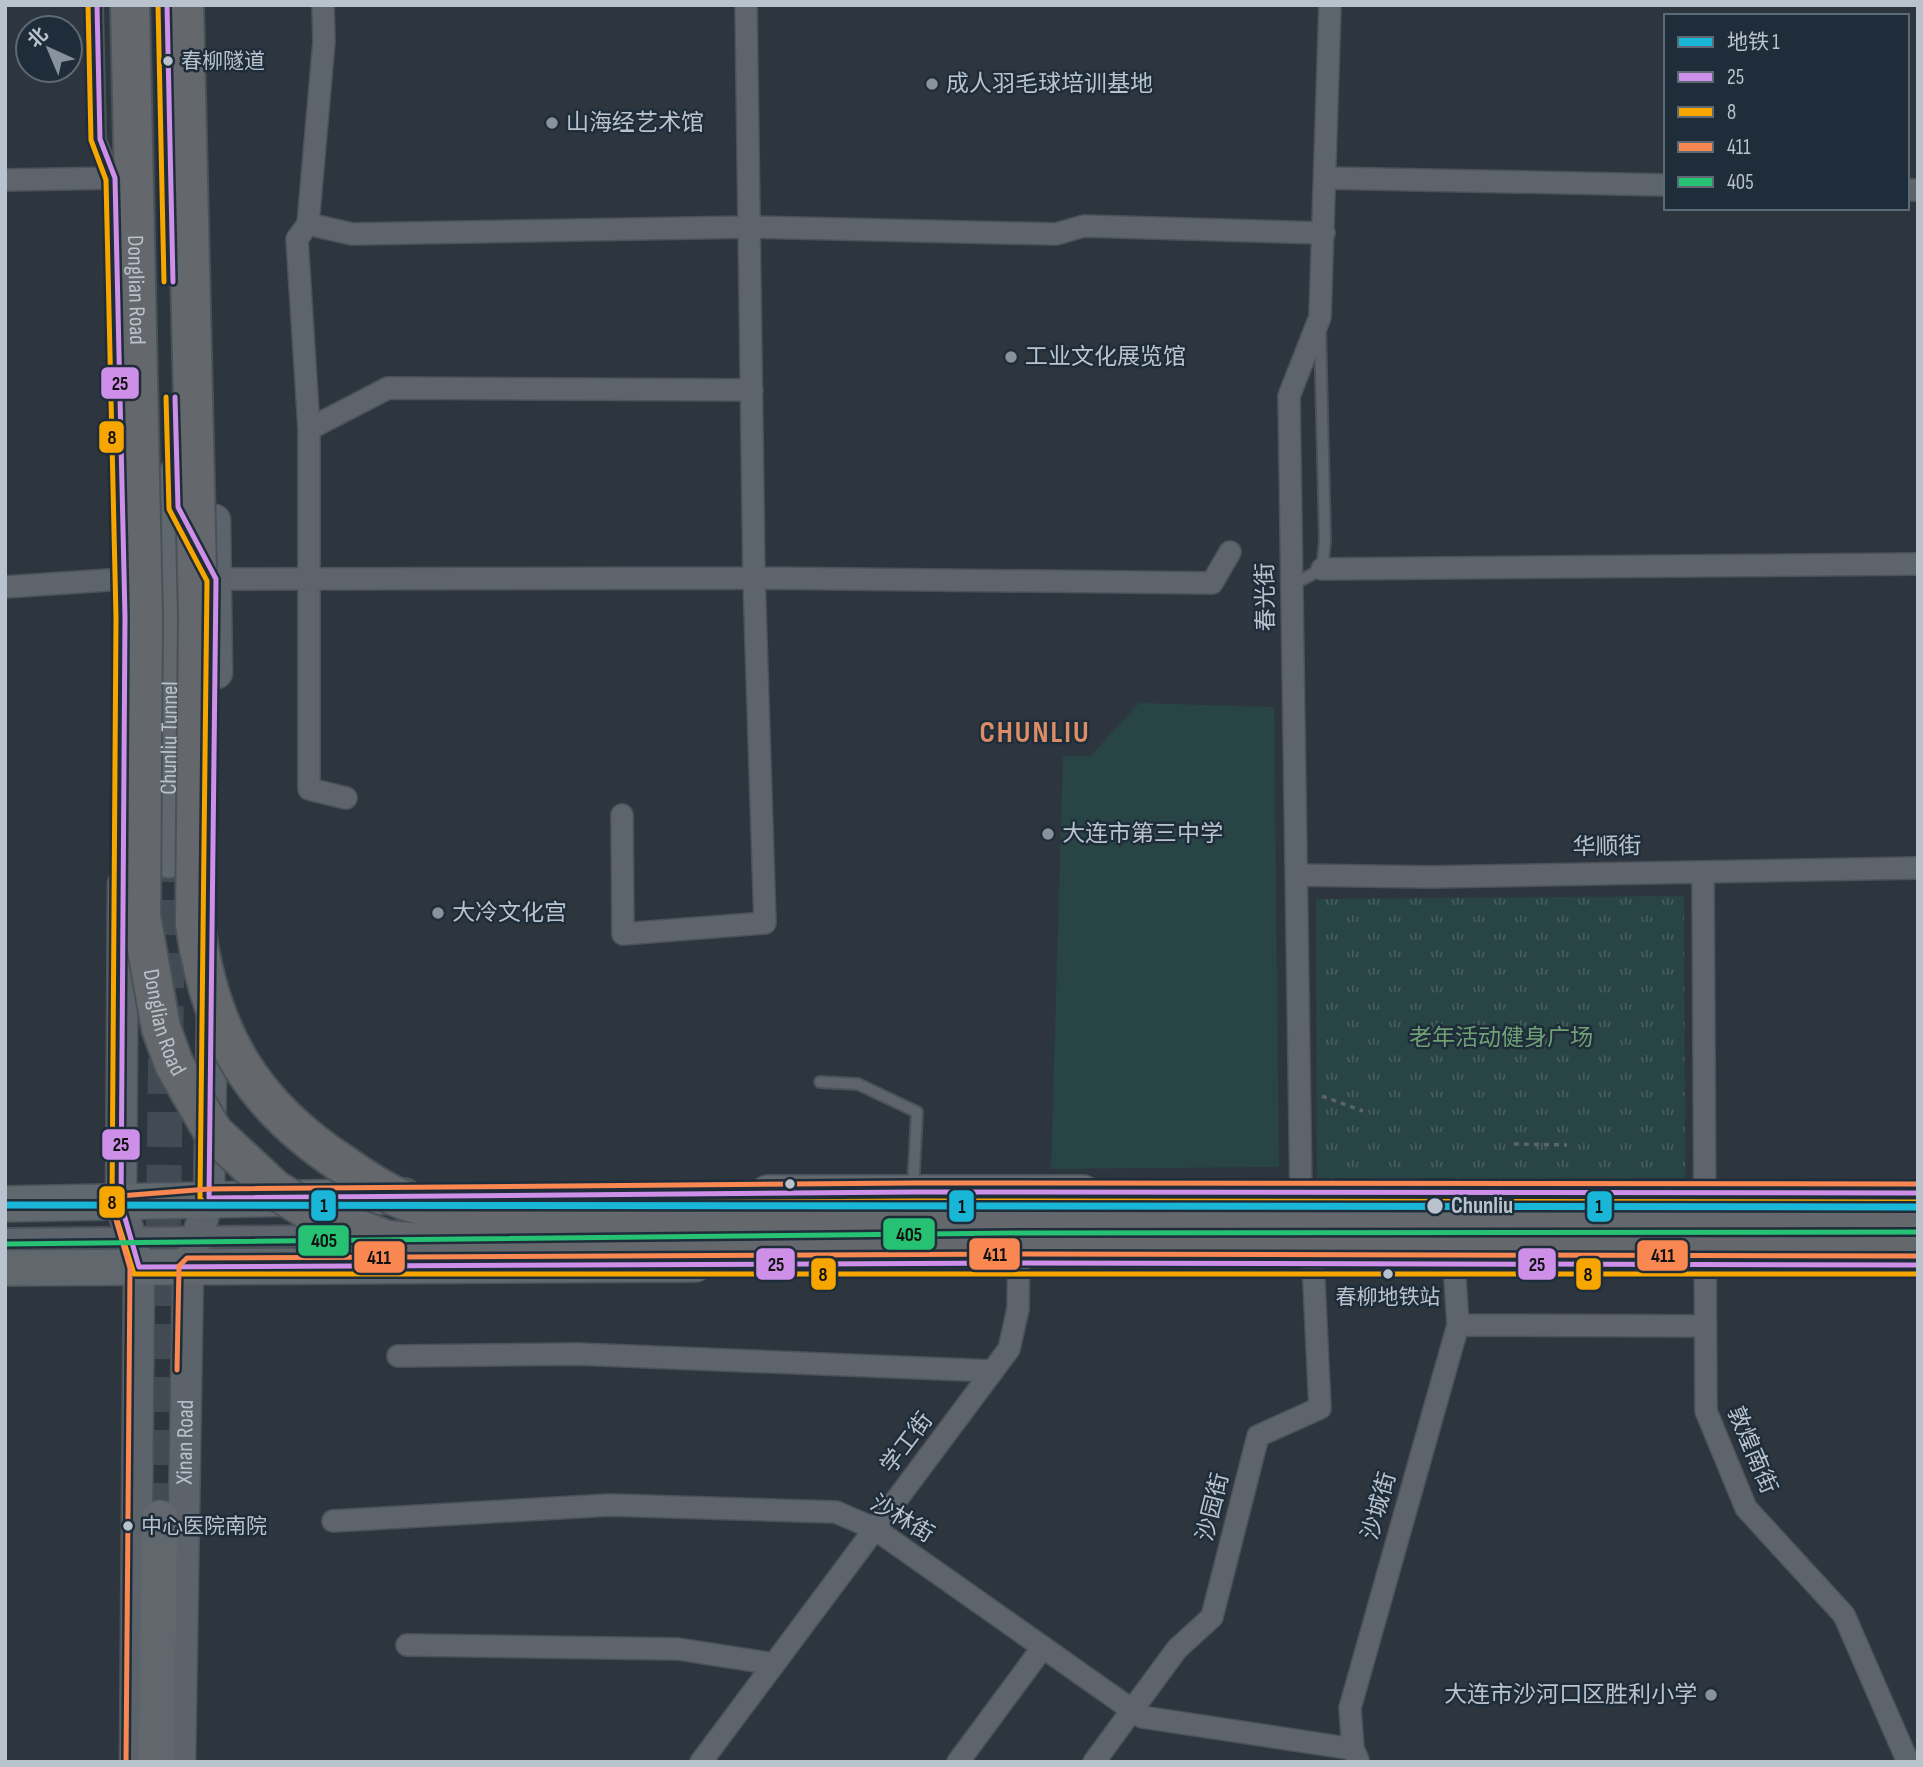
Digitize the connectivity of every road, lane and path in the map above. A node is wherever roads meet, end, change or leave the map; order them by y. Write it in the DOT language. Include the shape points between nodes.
graph roads {
  1 [pos="97,5"];
  2 [pos="111,5"];
  3 [pos="130,5"];
  4 [pos="148,5"];
  5 [pos="167,5"];
  6 [pos="184,5"];
  7 [pos="201,5"];
  8 [pos="323,5"];
  9 [pos="746,5"];
  10 [pos="1330,5"];
  11 [pos="115,178"];
  12 [pos="1325,178"];
  13 [pos="5,180"];
  14 [pos="1664,185"];
  15 [pos="308,225"];
  16 [pos="749,227"];
  17 [pos="207,230"];
  18 [pos="1324,233"];
  19 [pos="173,291"];
  20 [pos="1320,317"];
  21 [pos="752,390"];
  22 [pos="310,429"];
  23 [pos="121,434"];
  24 [pos="168,508"];
  25 [pos="1230,552"];
  26 [pos="1918,564"];
  27 [pos="1322,569"];
  28 [pos="754,578"];
  29 [pos="124,579"];
  30 [pos="216,579"];
  31 [pos="309,579"];
  32 [pos="1292,585"];
  33 [pos="5,587"];
  34 [pos="346,798"];
  35 [pos="622,815"];
  36 [pos="168,860"];
  37 [pos="1918,868"];
  38 [pos="1703,872"];
  39 [pos="1297,875"];
  40 [pos="820,1082"];
  41 [pos="1322,1096"];
  42 [pos="1363,1111"];
  43 [pos="1514,1144"];
  44 [pos="1567,1145"];
  45 [pos="913,1192"];
  46 [pos="1918,1193"];
  47 [pos="1301,1194"];
  48 [pos="209,1198"];
  49 [pos="5,1204"];
  50 [pos="1918,1212"];
  51 [pos="1918,1226"];
  52 [pos="1020,1228"];
  53 [pos="1706,1229"];
  54 [pos="1918,1232"];
  55 [pos="5,1234"];
  56 [pos="130,1237"];
  57 [pos="5,1244"];
  58 [pos="194,1247"];
  59 [pos="1918,1248"];
  60 [pos="1313,1262"];
  61 [pos="1454,1263"];
  62 [pos="1918,1265"];
  63 [pos="5,1268"];
  64 [pos="1458,1325"];
  65 [pos="1704,1326"];
  66 [pos="398,1356"];
  67 [pos="993,1371"];
  68 [pos="160,1518"];
  69 [pos="333,1521"];
  70 [pos="875,1529"];
  71 [pos="407,1645"];
  72 [pos="1043,1647"];
  73 [pos="774,1664"];
  74 [pos="1133,1710"];
  75 [pos="1356,1756"];
  76 [pos="135,1762"];
  77 [pos="156,1762"];
  78 [pos="180,1762"];
  79 [pos="701,1762"];
  80 [pos="958,1762"];
  81 [pos="1094,1762"];
  82 [pos="1908,1762"];
  1 -- 11 [label="lane" via="100,139"];
  2 -- 11 [label="main road, Xinan Road"];
  3 -- 59 [label="highway, Donglian Road, bridge" via="143,617 141,916 161,1028 190,1097 213,1132 274,1189 308,1209 387,1240 447,1245"];
  4 -- 24 [label="main road"];
  5 -- 19 [label="main road"];
  6 -- 50 [label="highway, bridge" via="198,616 195,924 209,991 234,1052 272,1108 321,1151 400,1199 494,1212"];
  7 -- 17 [label="main road, Xinan Road"];
  8 -- 15 [label="street"];
  9 -- 16 [label="street"];
  10 -- 12 [label="street, 春光街"];
  11 -- 13 [label="street"];
  11 -- 23 [label="main road, Xinan Road"];
  12 -- 14 [label="street"];
  12 -- 18 [label="street, 春光街"];
  15 -- 16 [label="street" via="352,234"];
  15 -- 22 [label="street" via="297,239"];
  16 -- 18 [label="street" via="1056,234 1084,226"];
  16 -- 21 [label="street"];
  17 -- 19 [label="main road"];
  17 -- 30 [label="main road, Xinan Road"];
  18 -- 20 [label="street, 春光街"];
  19 -- 24 [label="main road"];
  20 -- 27 [label="lane"];
  20 -- 32 [label="street, 春光街" via="1289,396"];
  21 -- 22 [label="street" via="388,388"];
  21 -- 28 [label="street"];
  22 -- 31 [label="street"];
  23 -- 24 [label="main road"];
  23 -- 29 [label="main road, Xinan Road"];
  24 -- 29 [label="main road"];
  24 -- 30 [label="main road"];
  24 -- 36 [label="main road, Chunliu Tunnel"];
  25 -- 28 [label="street" via="1212,583"];
  26 -- 27 [label="street"];
  27 -- 32 [label="lane"];
  28 -- 31 [label="street"];
  28 -- 35 [label="street" via="765,923 623,934"];
  29 -- 33 [label="street"];
  29 -- 56 [label="main road, Xinan Road"];
  30 -- 31 [label="street"];
  30 -- 48 [label="main road, Xinan Road"];
  31 -- 34 [label="street" via="309,789"];
  32 -- 39 [label="street, 春光街"];
  37 -- 38 [label="street, 华顺街"];
  38 -- 39 [label="street, 华顺街"];
  38 -- 53 [label="street, 敦煌南街"];
  39 -- 47 [label="street, 春光街"];
  40 -- 45 [label="lane" via="858,1084 917,1112"];
  41 -- 42 [label="path"];
  43 -- 44 [label="path"];
  45 -- 48 [label="main road"];
  45 -- 52 [label="main road"];
  46 -- 53 [label="main road"];
  47 -- 52 [label="main road"];
  47 -- 53 [label="main road"];
  48 -- 56 [label="main road"];
  48 -- 58 [label="main road, Xinan Road"];
  49 -- 56 [label="main road"];
  51 -- 53 [label="lane"];
  52 -- 53 [label="lane"];
  52 -- 58 [label="main road"];
  52 -- 60 [label="main road"];
  52 -- 67 [label="street, 学工街" via="1018,1308 1009,1349"];
  53 -- 54 [label="lane"];
  53 -- 61 [label="main road"];
  53 -- 62 [label="main road"];
  53 -- 65 [label="street, 敦煌南街"];
  55 -- 56 [label="lane"];
  56 -- 57 [label="lane"];
  56 -- 58 [label="main road"];
  56 -- 63 [label="main road"];
  56 -- 76 [label="main road, Xinan Road"];
  58 -- 78 [label="main road, Xinan Road"];
  60 -- 61 [label="main road"];
  60 -- 74 [label="street, 沙园街" via="1320,1408 1258,1436 1212,1616 1177,1649"];
  61 -- 64 [label="street, 沙城街"];
  64 -- 65 [label="street"];
  64 -- 75 [label="street, 沙城街" via="1350,1708"];
  65 -- 82 [label="street, 敦煌南街" via="1706,1411 1746,1508 1844,1615"];
  66 -- 67 [label="street" via="578,1354"];
  67 -- 70 [label="street, 学工街"];
  68 -- 77 [label="main road"];
  69 -- 70 [label="street, 沙林街" via="610,1505 836,1512"];
  70 -- 72 [label="street, 沙林街"];
  70 -- 73 [label="street, 学工街"];
  71 -- 73 [label="street" via="678,1649"];
  72 -- 74 [label="street, 沙林街"];
  72 -- 80 [label="street"];
  73 -- 79 [label="street, 学工街"];
  74 -- 75 [label="street, 沙林街" via="1142,1717"];
  74 -- 81 [label="street, 沙园街"];
}
